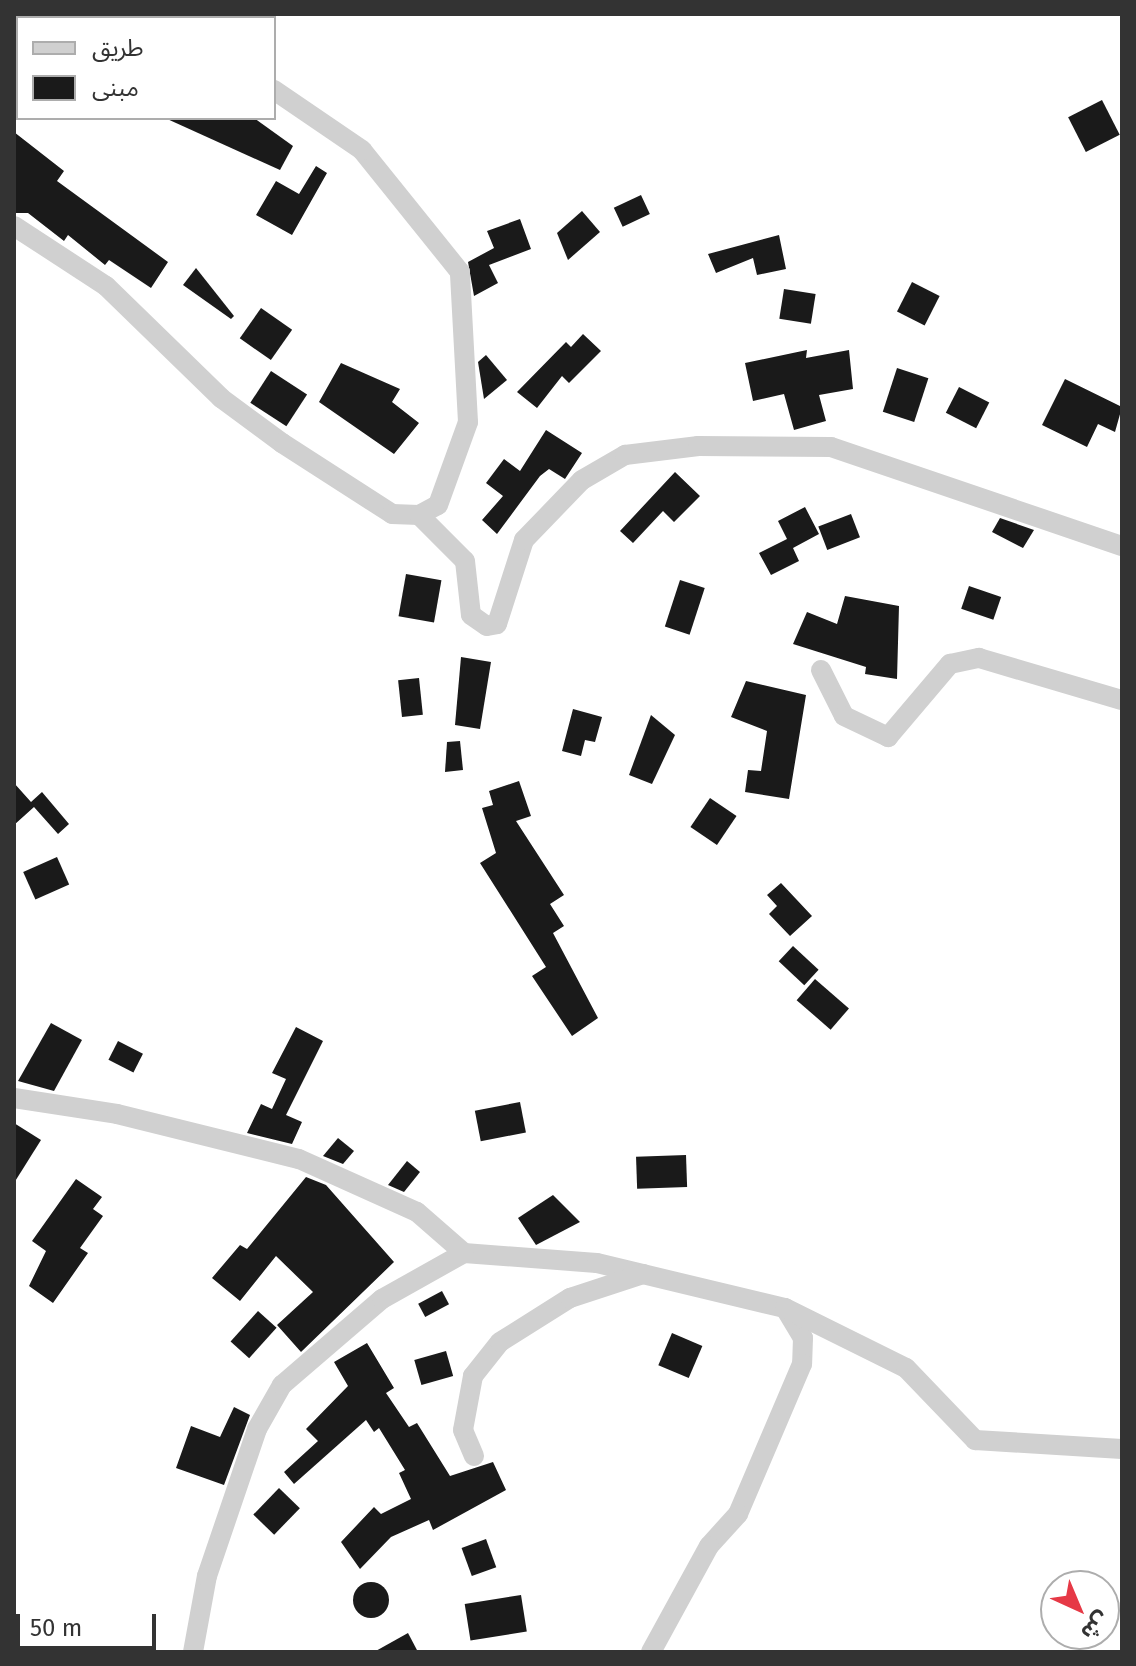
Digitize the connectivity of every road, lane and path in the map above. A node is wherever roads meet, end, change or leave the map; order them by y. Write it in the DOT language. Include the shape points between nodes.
graph roads {
  1 [pos="276,91"];
  2 [pos="14,226"];
  3 [pos="419,515"];
  4 [pos="1122,546"];
  5 [pos="821,670"];
  6 [pos="1122,700"];
  7 [pos="14,1098"];
  8 [pos="464,1253"];
  9 [pos="643,1274"];
  10 [pos="785,1308"];
  11 [pos="1122,1449"];
  12 [pos="474,1456"];
  13 [pos="193,1652"];
  14 [pos="651,1652"];
  1 -- 3 [label="street" via="362,150 460,272 468,422 438,505"];
  2 -- 3 [label="street" via="132,308 221,398 282,443 392,514"];
  3 -- 4 [label="street" via="465,561 471,615 487,626 497,624 524,540 582,480 625,455 698,446 831,447"];
  5 -- 6 [label="street" via="844,716 888,737 950,664 979,658"];
  7 -- 8 [label="street" via="117,1114 299,1159 417,1212"];
  8 -- 9 [label="street"];
  8 -- 13 [label="street" via="382,1299 282,1385 257,1429 207,1576"];
  9 -- 10 [label="street"];
  9 -- 12 [label="street" via="570,1298 500,1342 473,1376 463,1430"];
  10 -- 11 [label="street" via="906,1368 975,1440"];
  10 -- 14 [label="street" via="803,1338 802,1364 738,1514 709,1546"];
}
